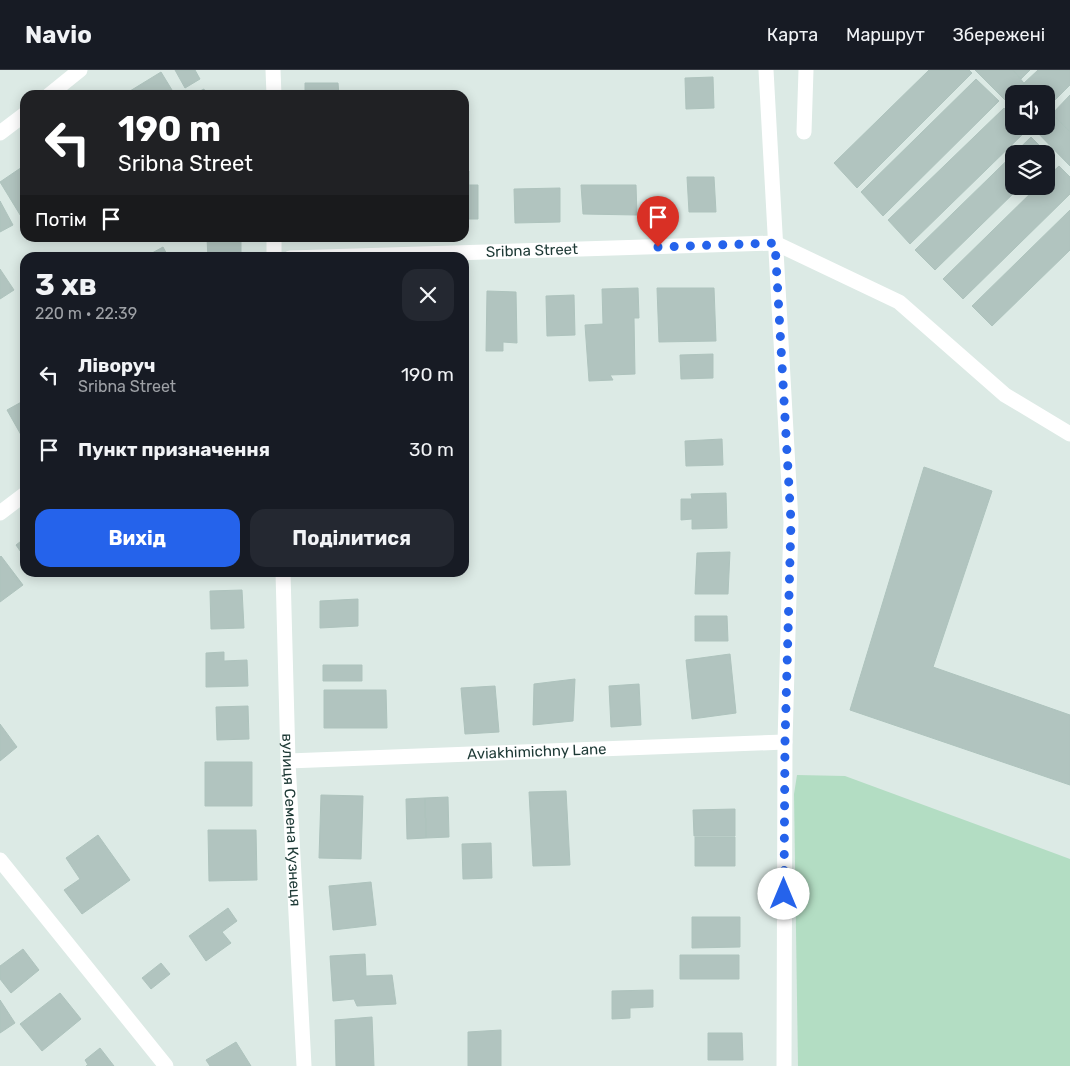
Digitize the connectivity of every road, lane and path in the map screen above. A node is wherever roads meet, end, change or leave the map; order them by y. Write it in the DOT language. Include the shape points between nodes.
graph roads {
  1 [pos="80,70"];
  2 [pos="274,70"];
  3 [pos="766,70"];
  4 [pos="806,70"];
  5 [pos="54,90"];
  6 [pos="274,90"];
  7 [pos="20,118"];
  8 [pos="804,132"];
  9 [pos="0,133"];
  10 [pos="775,243"];
  11 [pos="469,252"];
  12 [pos="1070,434"];
  13 [pos="20,498"];
  14 [pos="0,513"];
  15 [pos="283,577"];
  16 [pos="785,742"];
  17 [pos="288,760"];
  18 [pos="0,860"];
  19 [pos="166,1066"];
  20 [pos="304,1066"];
  21 [pos="784,1066"];
  1 -- 5 [label="street"];
  2 -- 6 [label="street"];
  3 -- 10 [label="street"];
  4 -- 8 [label="street"];
  7 -- 9 [label="street"];
  10 -- 11 [label="street, Sribna Street"];
  10 -- 12 [label="street" via="899,302 1005,395"];
  10 -- 16 [label="street" via="791,522"];
  13 -- 14 [label="street"];
  15 -- 17 [label="street, вулиця Семена Кузнеця"];
  16 -- 17 [label="street, Aviakhimichny Lane"];
  16 -- 21 [label="street"];
  17 -- 20 [label="street, вулиця Семена Кузнеця"];
  18 -- 19 [label="street"];
}
